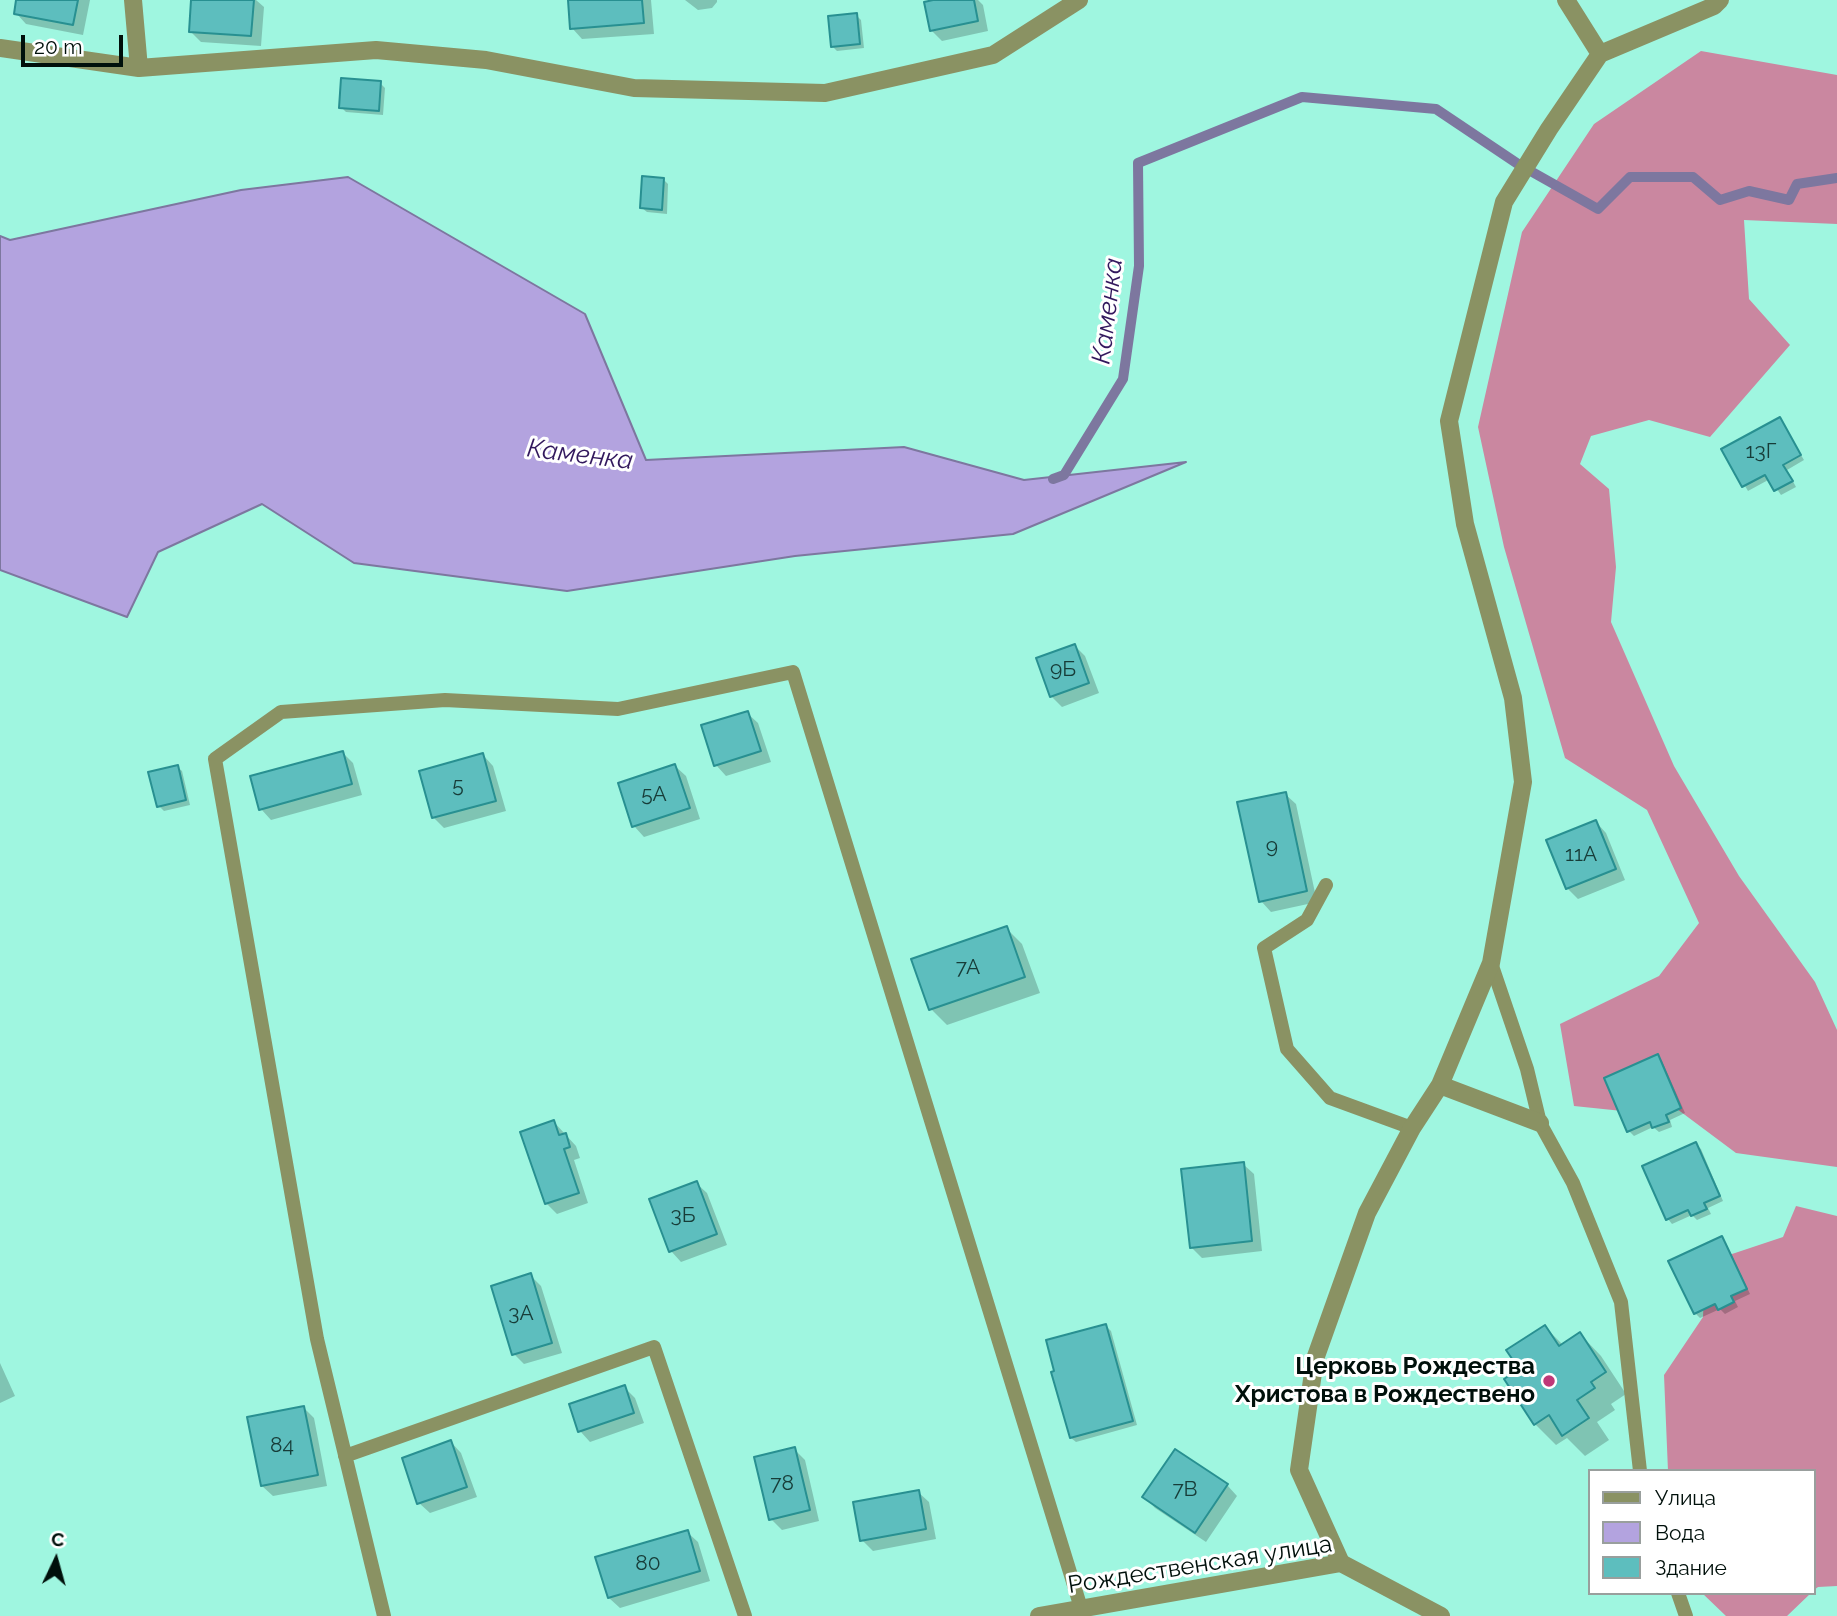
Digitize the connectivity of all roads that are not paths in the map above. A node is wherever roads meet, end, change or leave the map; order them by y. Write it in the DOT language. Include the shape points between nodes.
graph roads {
  1 [pos="134,0"];
  2 [pos="1079,0"];
  3 [pos="1566,0"];
  4 [pos="1720,0"];
  5 [pos="0,48"];
  6 [pos="1600,54"];
  7 [pos="139,68"];
  8 [pos="1326,885"];
  9 [pos="1491,963"];
  10 [pos="1440,1085"];
  11 [pos="1540,1123"];
  12 [pos="1412,1128"];
  13 [pos="345,1456"];
  14 [pos="1640,1469"];
  15 [pos="1341,1563"];
  16 [pos="1679,1595"];
  17 [pos="1081,1608"];
  18 [pos="384,1616"];
  19 [pos="745,1616"];
  20 [pos="1039,1616"];
  21 [pos="1441,1616"];
  22 [pos="1686,1616"];
  1 -- 7 [label="street"];
  2 -- 7 [label="street" via="993,55 825,93 634,88 486,61 376,50"];
  3 -- 6 [label="street"];
  4 -- 6 [label="street"];
  5 -- 7 [label="street"];
  6 -- 9 [label="street" via="1504,202 1449,421 1465,524 1513,698 1523,782"];
  8 -- 12 [label="lane" via="1307,920 1264,948 1287,1049 1330,1098"];
  9 -- 10 [label="street"];
  9 -- 11 [label="lane"];
  10 -- 11 [label="street"];
  10 -- 12 [label="street"];
  11 -- 14 [label="lane" via="1573,1183 1621,1302"];
  12 -- 15 [label="street" via="1367,1213 1315,1359 1299,1470"];
  13 -- 17 [label="lane" via="317,1339 215,759 281,712 445,699 618,709 793,672"];
  13 -- 18 [label="lane"];
  13 -- 19 [label="lane" via="654,1347"];
  15 -- 17 [label="street, Рождественская улица"];
  15 -- 21 [label="street, Рождественская улица"];
  16 -- 22 [label="lane"];
  17 -- 20 [label="street, Рождественская улица"];
}
